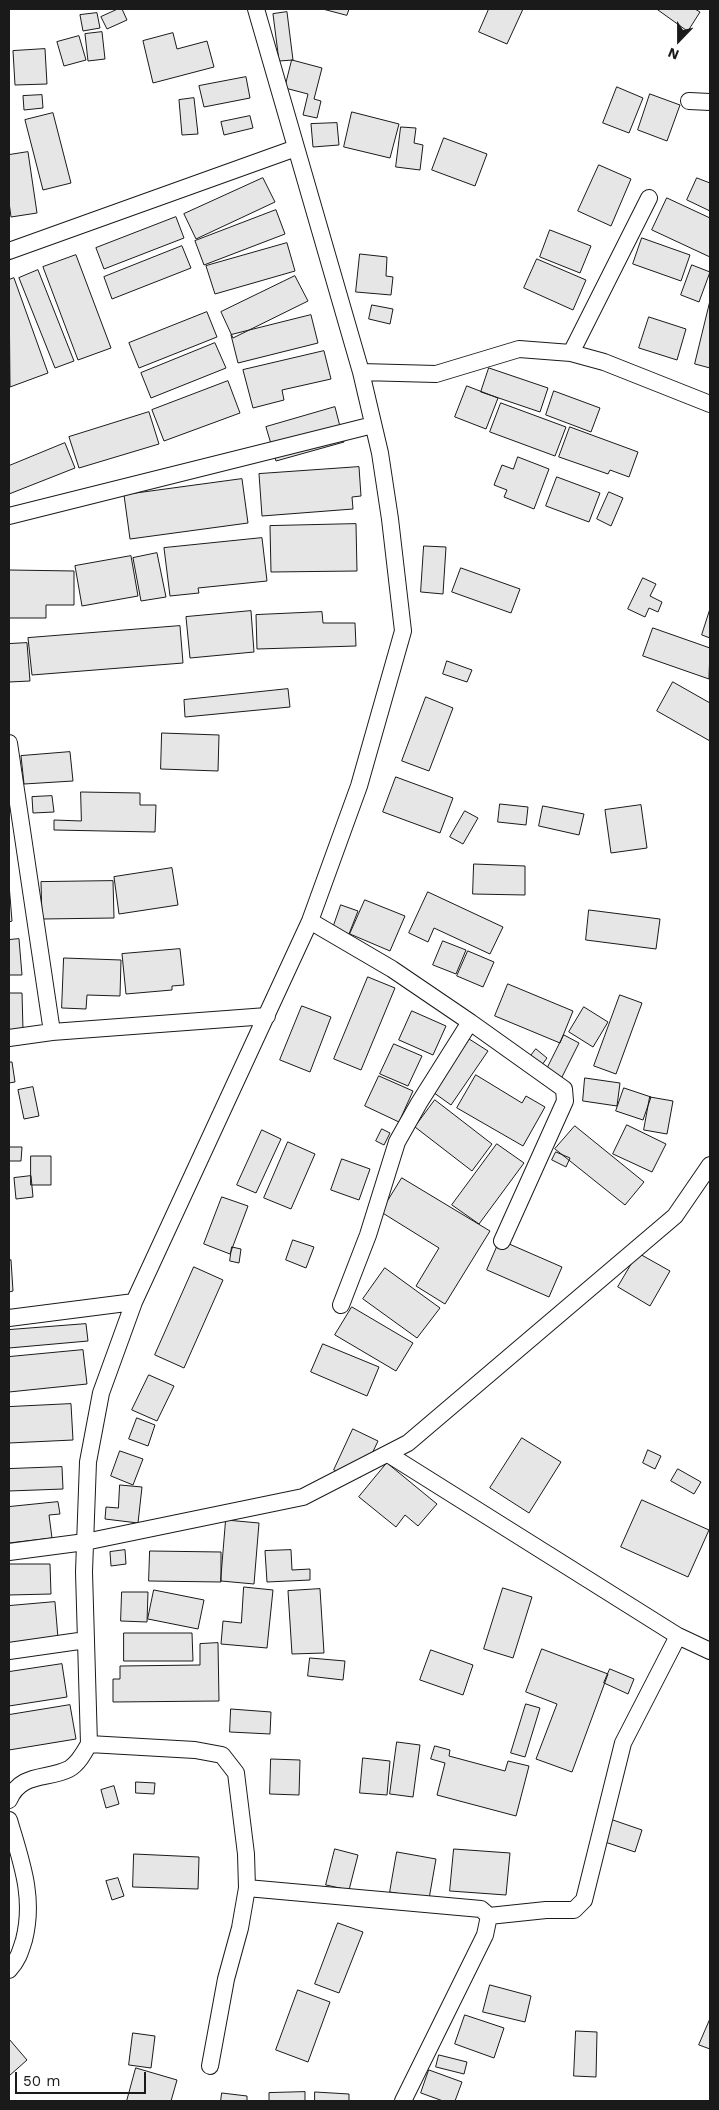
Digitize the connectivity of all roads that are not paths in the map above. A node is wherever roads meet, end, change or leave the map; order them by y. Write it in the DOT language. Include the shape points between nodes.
graph roads {
  1 [pos="256,9"];
  2 [pos="689,101"];
  3 [pos="710,102"];
  4 [pos="296,148"];
  5 [pos="649,198"];
  6 [pos="9,252"];
  7 [pos="571,353"];
  8 [pos="361,372"];
  9 [pos="710,404"];
  10 [pos="374,425"];
  11 [pos="9,516"];
  12 [pos="9,744"];
  13 [pos="310,921"];
  14 [pos="267,1016"];
  15 [pos="470,1022"];
  16 [pos="52,1032"];
  17 [pos="9,1038"];
  18 [pos="710,1165"];
  19 [pos="502,1241"];
  20 [pos="134,1302"];
  21 [pos="341,1304"];
  22 [pos="9,1318"];
  23 [pos="388,1454"];
  24 [pos="85,1542"];
  25 [pos="9,1552"];
  26 [pos="678,1636"];
  27 [pos="86,1640"];
  28 [pos="710,1651"];
  29 [pos="9,1652"];
  30 [pos="88,1744"];
  31 [pos="10,1796"];
  32 [pos="9,1820"];
  33 [pos="247,1888"];
  34 [pos="489,1916"];
  35 [pos="9,1970"];
  36 [pos="210,2066"];
  37 [pos="403,2101"];
  1 -- 4 [label="street"];
  2 -- 3 [label="street"];
  4 -- 6 [label="street"];
  4 -- 8 [label="street"];
  5 -- 7 [label="street"];
  7 -- 8 [label="street" via="519,349 436,374"];
  7 -- 9 [label="street" via="604,362"];
  8 -- 10 [label="street"];
  10 -- 11 [label="street"];
  10 -- 13 [label="street" via="390,519 403,631 359,786"];
  12 -- 16 [label="street"];
  13 -- 14 [label="street"];
  13 -- 15 [label="street" via="392,969"];
  14 -- 16 [label="street"];
  14 -- 20 [label="street"];
  15 -- 19 [label="street" via="564,1088 565,1100"];
  15 -- 21 [label="street" via="397,1142 368,1235"];
  16 -- 17 [label="street"];
  18 -- 23 [label="street" via="675,1216 408,1443"];
  20 -- 22 [label="street"];
  20 -- 24 [label="street" via="99,1402 88,1462"];
  23 -- 24 [label="street" via="303,1497"];
  23 -- 26 [label="street"];
  24 -- 25 [label="street"];
  24 -- 27 [label="street"];
  26 -- 28 [label="street"];
  26 -- 34 [label="street" via="623,1743 584,1900 574,1910"];
  27 -- 29 [label="street"];
  27 -- 30 [label="street"];
  30 -- 31 [label="street" via="70,1769 21,1782"];
  30 -- 33 [label="street" via="196,1750 222,1755 236,1773"];
  32 -- 35 [label="street" via="28,1885 28,1923 18,1960"];
  33 -- 34 [label="street" via="481,1909"];
  33 -- 36 [label="street"];
  34 -- 37 [label="street" via="485,1935"];
}
